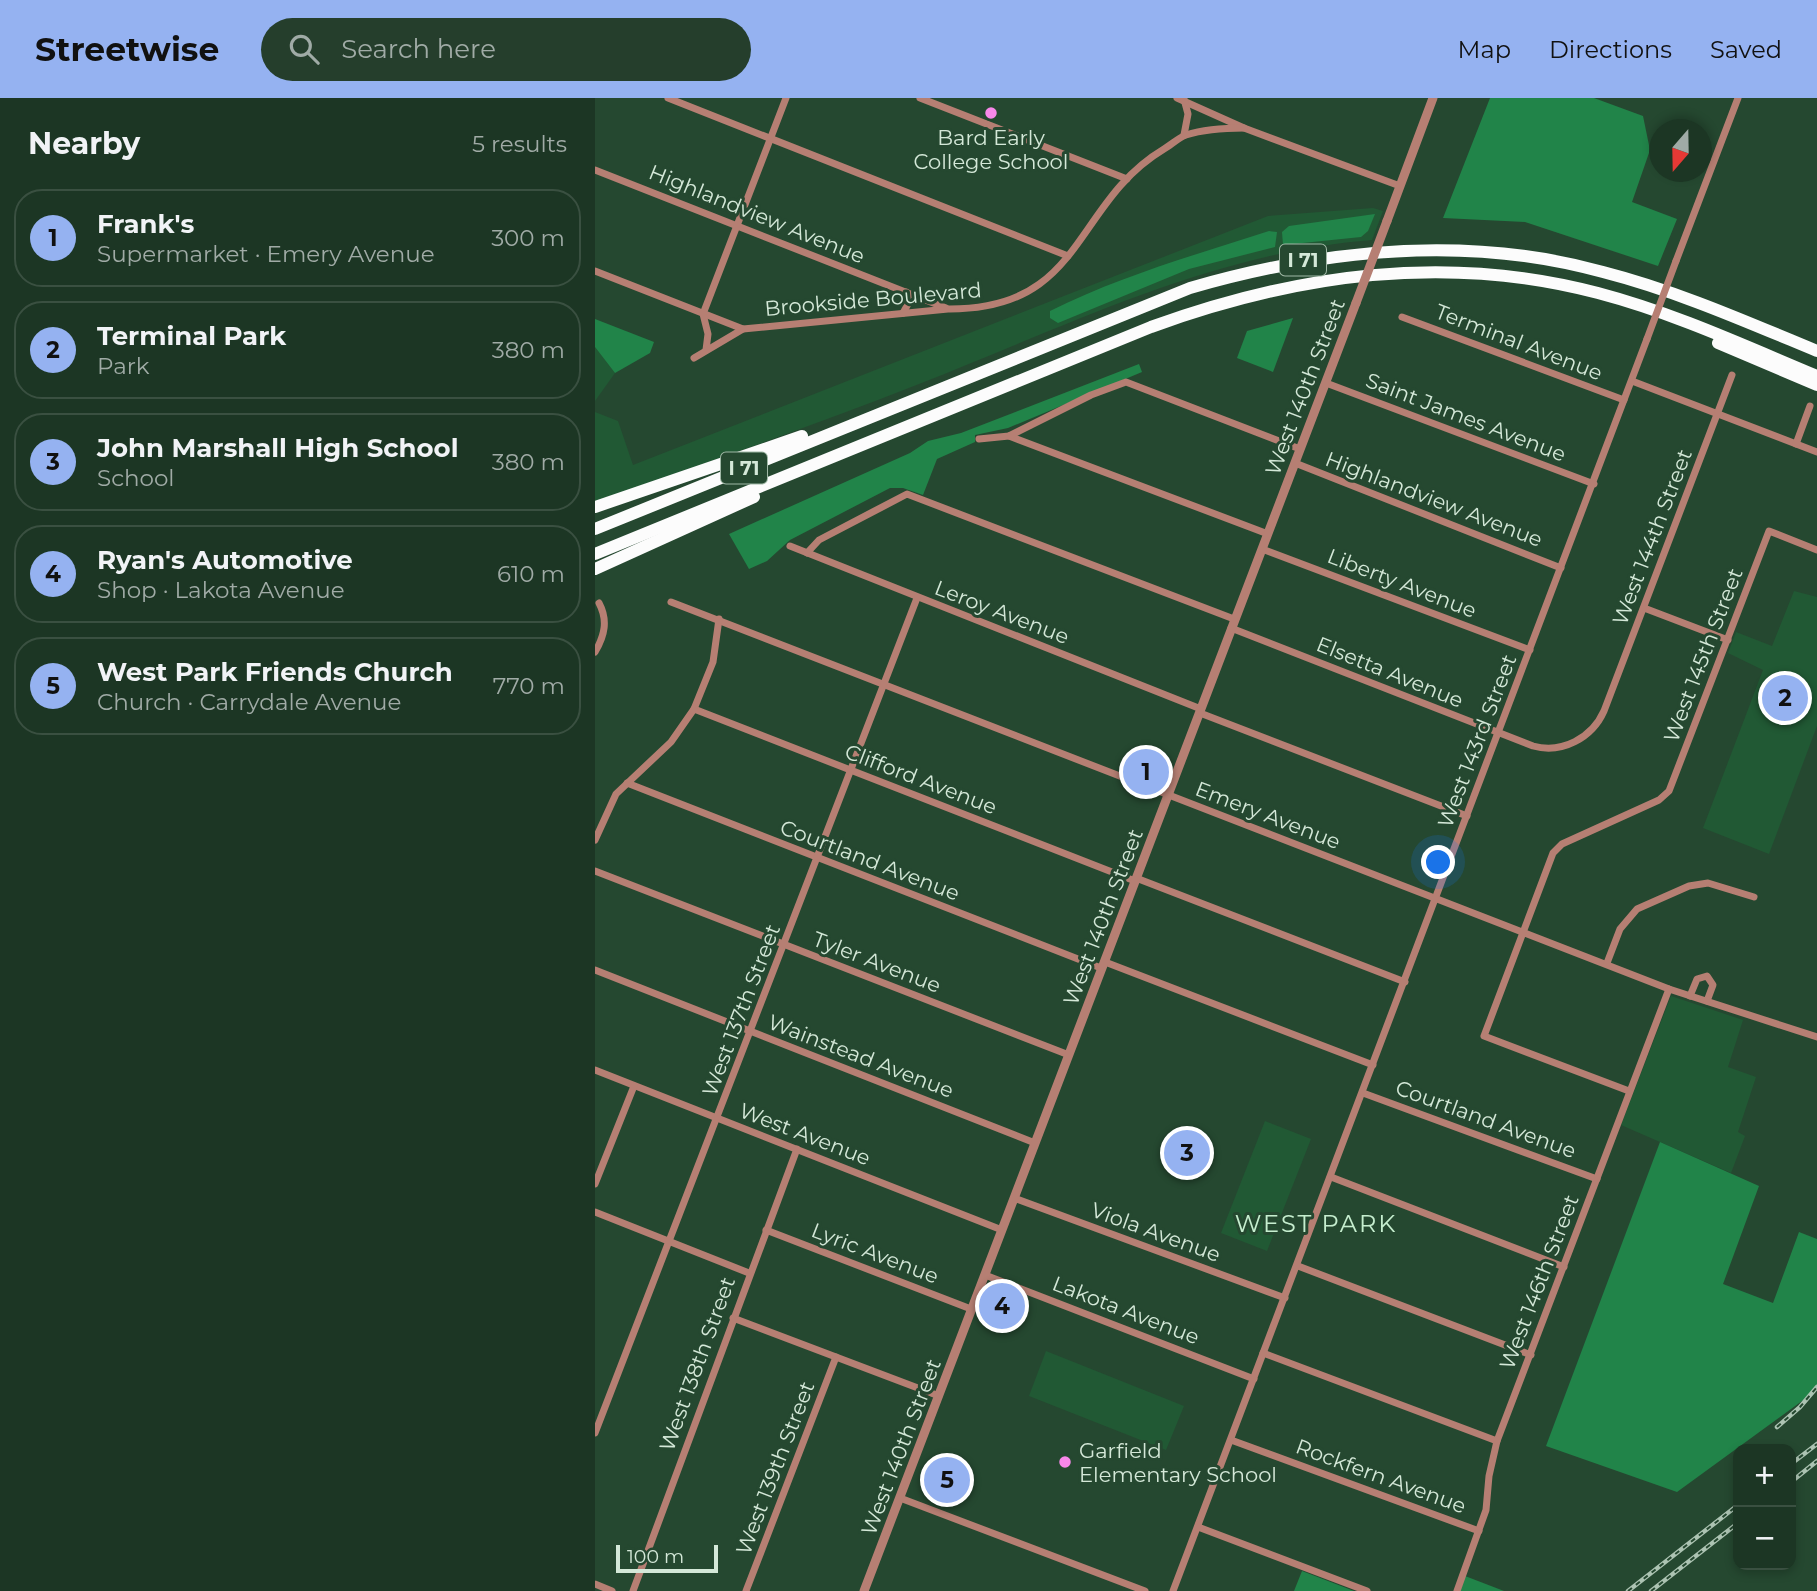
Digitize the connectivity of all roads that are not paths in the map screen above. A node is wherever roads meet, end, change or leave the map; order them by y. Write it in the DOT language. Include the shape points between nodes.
graph roads {
  1 [pos="668,98"];
  2 [pos="786,98"];
  3 [pos="920,98"];
  4 [pos="1433,98"];
  5 [pos="1738,98"];
  6 [pos="1182,99"];
  7 [pos="1244,128"];
  8 [pos="1184,135"];
  9 [pos="772,139"];
  10 [pos="595,170"];
  11 [pos="1127,179"];
  12 [pos="1400,187"];
  13 [pos="738,226"];
  14 [pos="1068,256"];
  15 [pos="595,271"];
  16 [pos="905,292"];
  17 [pos="948,309"];
  18 [pos="1649,309"];
  19 [pos="903,313"];
  20 [pos="703,314"];
  21 [pos="1730,315"];
  22 [pos="1402,317"];
  23 [pos="743,329"];
  24 [pos="1817,342"];
  25 [pos="706,350"];
  26 [pos="1817,351"];
  27 [pos="694,358"];
  28 [pos="1732,375"];
  29 [pos="1817,376"];
  30 [pos="1632,381"];
  31 [pos="1326,383"];
  32 [pos="1817,386"];
  33 [pos="1624,400"];
  34 [pos="1810,406"];
  35 [pos="893,408"];
  36 [pos="1717,414"];
  37 [pos="1009,436"];
  38 [pos="979,439"];
  39 [pos="870,441"];
  40 [pos="1796,444"];
  41 [pos="1300,449"];
  42 [pos="1817,452"];
  43 [pos="1295,463"];
  44 [pos="1594,484"];
  45 [pos="595,507"];
  46 [pos="595,529"];
  47 [pos="1268,534"];
  48 [pos="790,546"];
  49 [pos="1262,549"];
  50 [pos="1817,550"];
  51 [pos="807,553"];
  52 [pos="595,554"];
  53 [pos="1561,568"];
  54 [pos="595,569"];
  55 [pos="917,598"];
  56 [pos="671,602"];
  57 [pos="599,603"];
  58 [pos="1644,608"];
  59 [pos="719,620"];
  60 [pos="1233,624"];
  61 [pos="1728,640"];
  62 [pos="1530,650"];
  63 [pos="595,652"];
  64 [pos="885,683"];
  65 [pos="694,709"];
  66 [pos="1201,711"];
  67 [pos="1604,711"];
  68 [pos="1499,733"];
  69 [pos="851,771"];
  70 [pos="627,783"];
  71 [pos="1168,796"];
  72 [pos="1467,816"];
  73 [pos="595,840"];
  74 [pos="818,858"];
  75 [pos="595,871"];
  76 [pos="1136,880"];
  77 [pos="1754,897"];
  78 [pos="1437,899"];
  79 [pos="1522,932"];
  80 [pos="785,945"];
  81 [pos="1607,963"];
  82 [pos="1103,965"];
  83 [pos="595,970"];
  84 [pos="1405,982"];
  85 [pos="1669,989"];
  86 [pos="1690,996"];
  87 [pos="1707,1001"];
  88 [pos="751,1031"];
  89 [pos="1817,1037"];
  90 [pos="1069,1055"];
  91 [pos="1373,1065"];
  92 [pos="595,1070"];
  93 [pos="634,1086"];
  94 [pos="1629,1091"];
  95 [pos="1363,1093"];
  96 [pos="718,1119"];
  97 [pos="1035,1143"];
  98 [pos="797,1149"];
  99 [pos="1331,1177"];
  100 [pos="1597,1179"];
  101 [pos="595,1184"];
  102 [pos="1014,1198"];
  103 [pos="595,1212"];
  104 [pos="766,1230"];
  105 [pos="1003,1230"];
  106 [pos="670,1241"];
  107 [pos="1298,1266"];
  108 [pos="1564,1267"];
  109 [pos="749,1273"];
  110 [pos="985,1275"];
  111 [pos="1285,1298"];
  112 [pos="971,1309"];
  113 [pos="733,1318"];
  114 [pos="1263,1353"];
  115 [pos="1531,1354"];
  116 [pos="836,1357"];
  117 [pos="1254,1379"];
  118 [pos="939,1396"];
  119 [pos="595,1433"];
  120 [pos="1231,1440"];
  121 [pos="1497,1441"];
  122 [pos="900,1499"];
  123 [pos="1198,1527"];
  124 [pos="1479,1531"];
  125 [pos="595,1584"];
  126 [pos="612,1591"];
  127 [pos="633,1591"];
  128 [pos="746,1591"];
  129 [pos="864,1591"];
  130 [pos="1145,1591"];
  131 [pos="1173,1591"];
  132 [pos="1367,1591"];
  133 [pos="1457,1591"];
  1 -- 9 [label="street"];
  2 -- 9 [label="street"];
  3 -- 11 [label="street"];
  4 -- 12 [label="street, West 140th Street"];
  5 -- 30 [label="street, West 143rd Street, bridge"];
  6 -- 7 [label="street"];
  6 -- 8 [label="street" via="1188,114"];
  7 -- 8 [label="street, Brookside Boulevard"];
  7 -- 12 [label="street"];
  8 -- 11 [label="street, Brookside Boulevard" via="1149,157"];
  9 -- 13 [label="street"];
  9 -- 14 [label="street"];
  10 -- 13 [label="street, Highlandview Avenue"];
  11 -- 14 [label="street, Brookside Boulevard"];
  12 -- 31 [label="street, West 140th Street, bridge"];
  13 -- 16 [label="street, Highlandview Avenue"];
  13 -- 20 [label="street"];
  14 -- 17 [label="street, Brookside Boulevard" via="1042,286 1009,302 979,309"];
  15 -- 20 [label="street"];
  16 -- 17 [label="street, Highlandview Avenue"];
  16 -- 19 [label="street" via="908,304"];
  17 -- 19 [label="street, Brookside Boulevard"];
  18 -- 29 [label="highway, I 71"];
  18 -- 32 [label="highway"];
  18 -- 39 [label="highway, I 71" via="1596,293 1495,275 1427,272 1310,281 1230,299 1151,327"];
  19 -- 23 [label="street, Brookside Boulevard"];
  20 -- 23 [label="street"];
  20 -- 25 [label="street"];
  21 -- 24 [label="highway"];
  21 -- 26 [label="highway, I 71"];
  21 -- 35 [label="highway, I 71" via="1601,271 1531,257 1452,250 1333,255 1190,288"];
  22 -- 33 [label="street, Terminal Avenue"];
  23 -- 25 [label="street, Brookside Boulevard"];
  25 -- 27 [label="street, Brookside Boulevard"];
  28 -- 36 [label="street, West 144th Street"];
  30 -- 33 [label="street, West 143rd Street"];
  30 -- 36 [label="street, Terminal Avenue"];
  31 -- 41 [label="street, West 140th Street"];
  31 -- 44 [label="street, Saint James Avenue"];
  33 -- 44 [label="street, West 143rd Street"];
  34 -- 40 [label="street"];
  35 -- 45 [label="highway"];
  35 -- 46 [label="highway, I 71"];
  36 -- 40 [label="street, Terminal Avenue"];
  36 -- 58 [label="street, West 144th Street"];
  37 -- 38 [label="street"];
  37 -- 41 [label="street, Highlandview Avenue" via="1126,382"];
  37 -- 47 [label="street"];
  39 -- 52 [label="highway, I 71"];
  39 -- 54 [label="highway"];
  40 -- 42 [label="street, Terminal Avenue"];
  41 -- 43 [label="street, West 140th Street"];
  43 -- 47 [label="street, West 140th Street"];
  43 -- 53 [label="street, Highlandview Avenue"];
  44 -- 53 [label="street, West 143rd Street"];
  47 -- 49 [label="street, West 140th Street"];
  48 -- 51 [label="street, Leroy Avenue"];
  49 -- 60 [label="street, West 140th Street"];
  49 -- 62 [label="street, Liberty Avenue"];
  50 -- 61 [label="street, West 145th Street" via="1769,531"];
  51 -- 55 [label="street, Leroy Avenue"];
  51 -- 60 [label="street, Elsetta Avenue" via="819,540 908,494"];
  53 -- 62 [label="street, West 143rd Street"];
  55 -- 64 [label="street, West 137th Street"];
  55 -- 66 [label="street, Leroy Avenue"];
  56 -- 59 [label="street, Emery Avenue"];
  57 -- 63 [label="street" via="605,615 604,630"];
  58 -- 61 [label="street"];
  58 -- 67 [label="street, West 144th Street"];
  59 -- 64 [label="street, Emery Avenue"];
  59 -- 65 [label="street" via="713,662"];
  60 -- 66 [label="street, West 140th Street"];
  60 -- 68 [label="street, Elsetta Avenue"];
  61 -- 79 [label="street, West 145th Street" via="1669,791 1659,800 1562,844 1553,853"];
  62 -- 68 [label="street, West 143rd Street"];
  64 -- 69 [label="street, West 137th Street"];
  64 -- 71 [label="street, Emery Avenue"];
  65 -- 69 [label="street, Clifford Avenue"];
  65 -- 70 [label="street" via="671,742"];
  66 -- 71 [label="street, West 140th Street"];
  66 -- 72 [label="street, Leroy Avenue"];
  67 -- 68 [label="street, Elsetta Avenue" via="1589,733 1548,750"];
  68 -- 72 [label="street, West 143rd Street"];
  69 -- 74 [label="street, West 137th Street"];
  69 -- 76 [label="street, Clifford Avenue"];
  70 -- 73 [label="street" via="611,803"];
  70 -- 74 [label="street, Courtland Avenue"];
  71 -- 76 [label="street, West 140th Street"];
  71 -- 78 [label="street, Emery Avenue"];
  72 -- 78 [label="street, West 143rd Street"];
  74 -- 80 [label="street, West 137th Street"];
  74 -- 82 [label="street, Courtland Avenue"];
  75 -- 80 [label="street, Tyler Avenue"];
  76 -- 82 [label="street, West 140th Street"];
  76 -- 84 [label="street, Clifford Avenue"];
  77 -- 81 [label="street" via="1708,883 1689,886 1637,909 1620,929"];
  78 -- 79 [label="street, Emery Avenue"];
  78 -- 84 [label="street, West 143rd Street"];
  79 -- 81 [label="street, Emery Avenue"];
  79 -- 94 [label="street" via="1484,1036"];
  80 -- 88 [label="street, West 137th Street"];
  80 -- 90 [label="street, Tyler Avenue"];
  81 -- 85 [label="street, Emery Avenue"];
  82 -- 90 [label="street, West 140th Street"];
  82 -- 91 [label="street, Courtland Avenue"];
  83 -- 88 [label="street, Wainstead Avenue"];
  84 -- 91 [label="street, West 143rd Street"];
  85 -- 86 [label="street, Emery Avenue"];
  85 -- 94 [label="street, West 146th Street"];
  86 -- 87 [label="street, Emery Avenue"];
  86 -- 87 [label="street" via="1697,979 1707,976 1713,985"];
  87 -- 89 [label="street, Emery Avenue"];
  88 -- 96 [label="street, West 137th Street"];
  88 -- 97 [label="street, Wainstead Avenue"];
  90 -- 97 [label="street, West 140th Street"];
  91 -- 95 [label="street, West 143rd Street"];
  92 -- 93 [label="street, West Avenue"];
  93 -- 96 [label="street, West Avenue"];
  93 -- 101 [label="street"];
  94 -- 100 [label="street, West 146th Street"];
  95 -- 99 [label="street, West 143rd Street"];
  95 -- 100 [label="street, Courtland Avenue"];
  96 -- 98 [label="street, West Avenue"];
  96 -- 106 [label="street, West 137th Street"];
  97 -- 102 [label="street, West 140th Street"];
  98 -- 104 [label="street, West 138th Street"];
  98 -- 105 [label="street, West Avenue"];
  99 -- 107 [label="street, West 143rd Street"];
  99 -- 108 [label="street"];
  100 -- 108 [label="street, West 146th Street"];
  102 -- 105 [label="street, West 140th Street"];
  102 -- 111 [label="street, Viola Avenue"];
  103 -- 106 [label="street"];
  104 -- 109 [label="street, West 138th Street"];
  104 -- 112 [label="street, Lyric Avenue"];
  105 -- 110 [label="street, West 140th Street"];
  106 -- 109 [label="street"];
  106 -- 119 [label="street, West 137th Street"];
  107 -- 111 [label="street, West 143rd Street"];
  107 -- 115 [label="street"];
  108 -- 115 [label="street, West 146th Street"];
  109 -- 113 [label="street, West 138th Street"];
  110 -- 112 [label="street, West 140th Street"];
  110 -- 117 [label="street, Lakota Avenue"];
  111 -- 114 [label="street, West 143rd Street"];
  112 -- 118 [label="street, West 140th Street"];
  113 -- 116 [label="street"];
  113 -- 127 [label="street, West 138th Street"];
  114 -- 117 [label="street, West 143rd Street"];
  114 -- 121 [label="street"];
  115 -- 121 [label="street, West 146th Street"];
  116 -- 118 [label="street"];
  116 -- 128 [label="street, West 139th Street"];
  117 -- 120 [label="street, West 143rd Street"];
  118 -- 122 [label="street, West 140th Street"];
  120 -- 123 [label="street, West 143rd Street"];
  120 -- 124 [label="street, Rockfern Avenue"];
  121 -- 124 [label="street, West 146th Street"];
  122 -- 129 [label="street, West 140th Street"];
  122 -- 130 [label="street"];
  123 -- 131 [label="street, West 143rd Street"];
  123 -- 132 [label="street"];
  124 -- 133 [label="street, West 146th Street"];
  125 -- 126 [label="street"];
}
